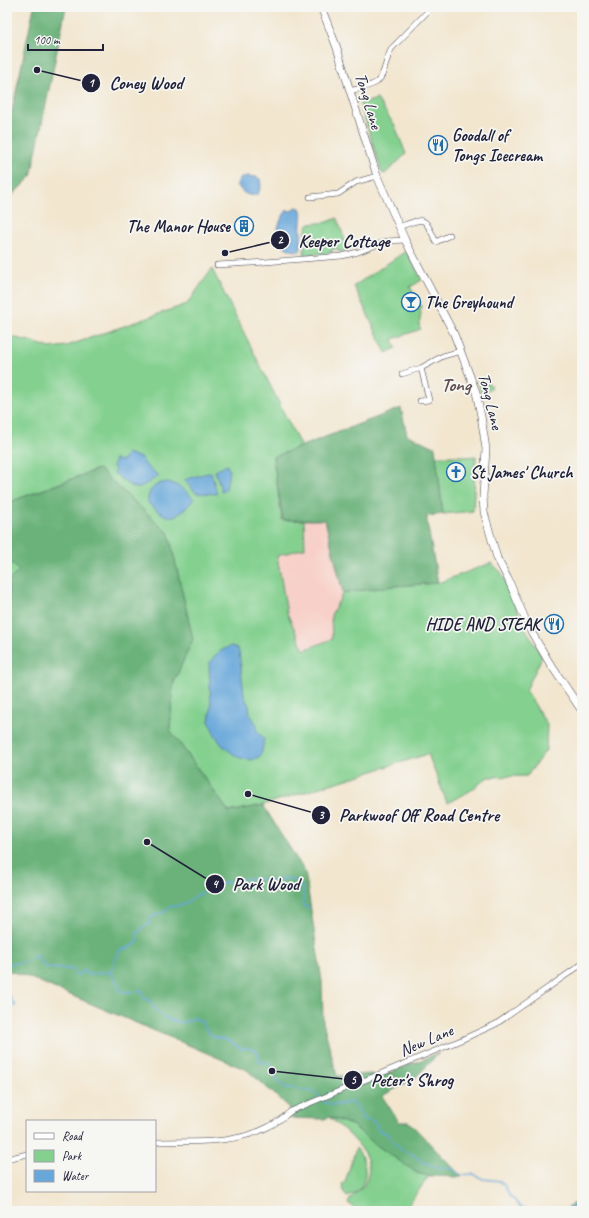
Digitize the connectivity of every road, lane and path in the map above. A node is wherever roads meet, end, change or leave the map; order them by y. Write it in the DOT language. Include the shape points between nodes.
graph roads {
  1 [pos="321,7"];
  2 [pos="432,7"];
  3 [pos="350,91"];
  4 [pos="377,176"];
  5 [pos="310,197"];
  6 [pos="399,227"];
  7 [pos="450,235"];
  8 [pos="405,240"];
  9 [pos="217,265"];
  10 [pos="461,351"];
  11 [pos="421,368"];
  12 [pos="402,374"];
  13 [pos="420,401"];
  14 [pos="582,711"];
  15 [pos="582,964"];
  16 [pos="156,1142"];
  17 [pos="26,1154"];
  18 [pos="7,1159"];
  1 -- 3 [label="street, Tong Lane" via="338,48"];
  2 -- 3 [label="street" via="392,48 383,74 376,83"];
  3 -- 4 [label="street, Tong Lane"];
  4 -- 5 [label="street" via="356,182 338,194"];
  4 -- 6 [label="street, Tong Lane"];
  6 -- 7 [label="street" via="422,220 427,224 436,242"];
  6 -- 8 [label="street, Tong Lane"];
  8 -- 9 [label="street" via="387,241 342,256"];
  8 -- 10 [label="street, Tong Lane"];
  10 -- 11 [label="street" via="443,356"];
  10 -- 14 [label="street, Tong Lane" via="476,392 481,416 486,449 484,508 497,558 529,628"];
  11 -- 12 [label="street"];
  11 -- 13 [label="street" via="429,400"];
  15 -- 16 [label="street, New Lane" via="496,1024 291,1111 257,1132 233,1139"];
  17 -- 18 [label="street"];
}
